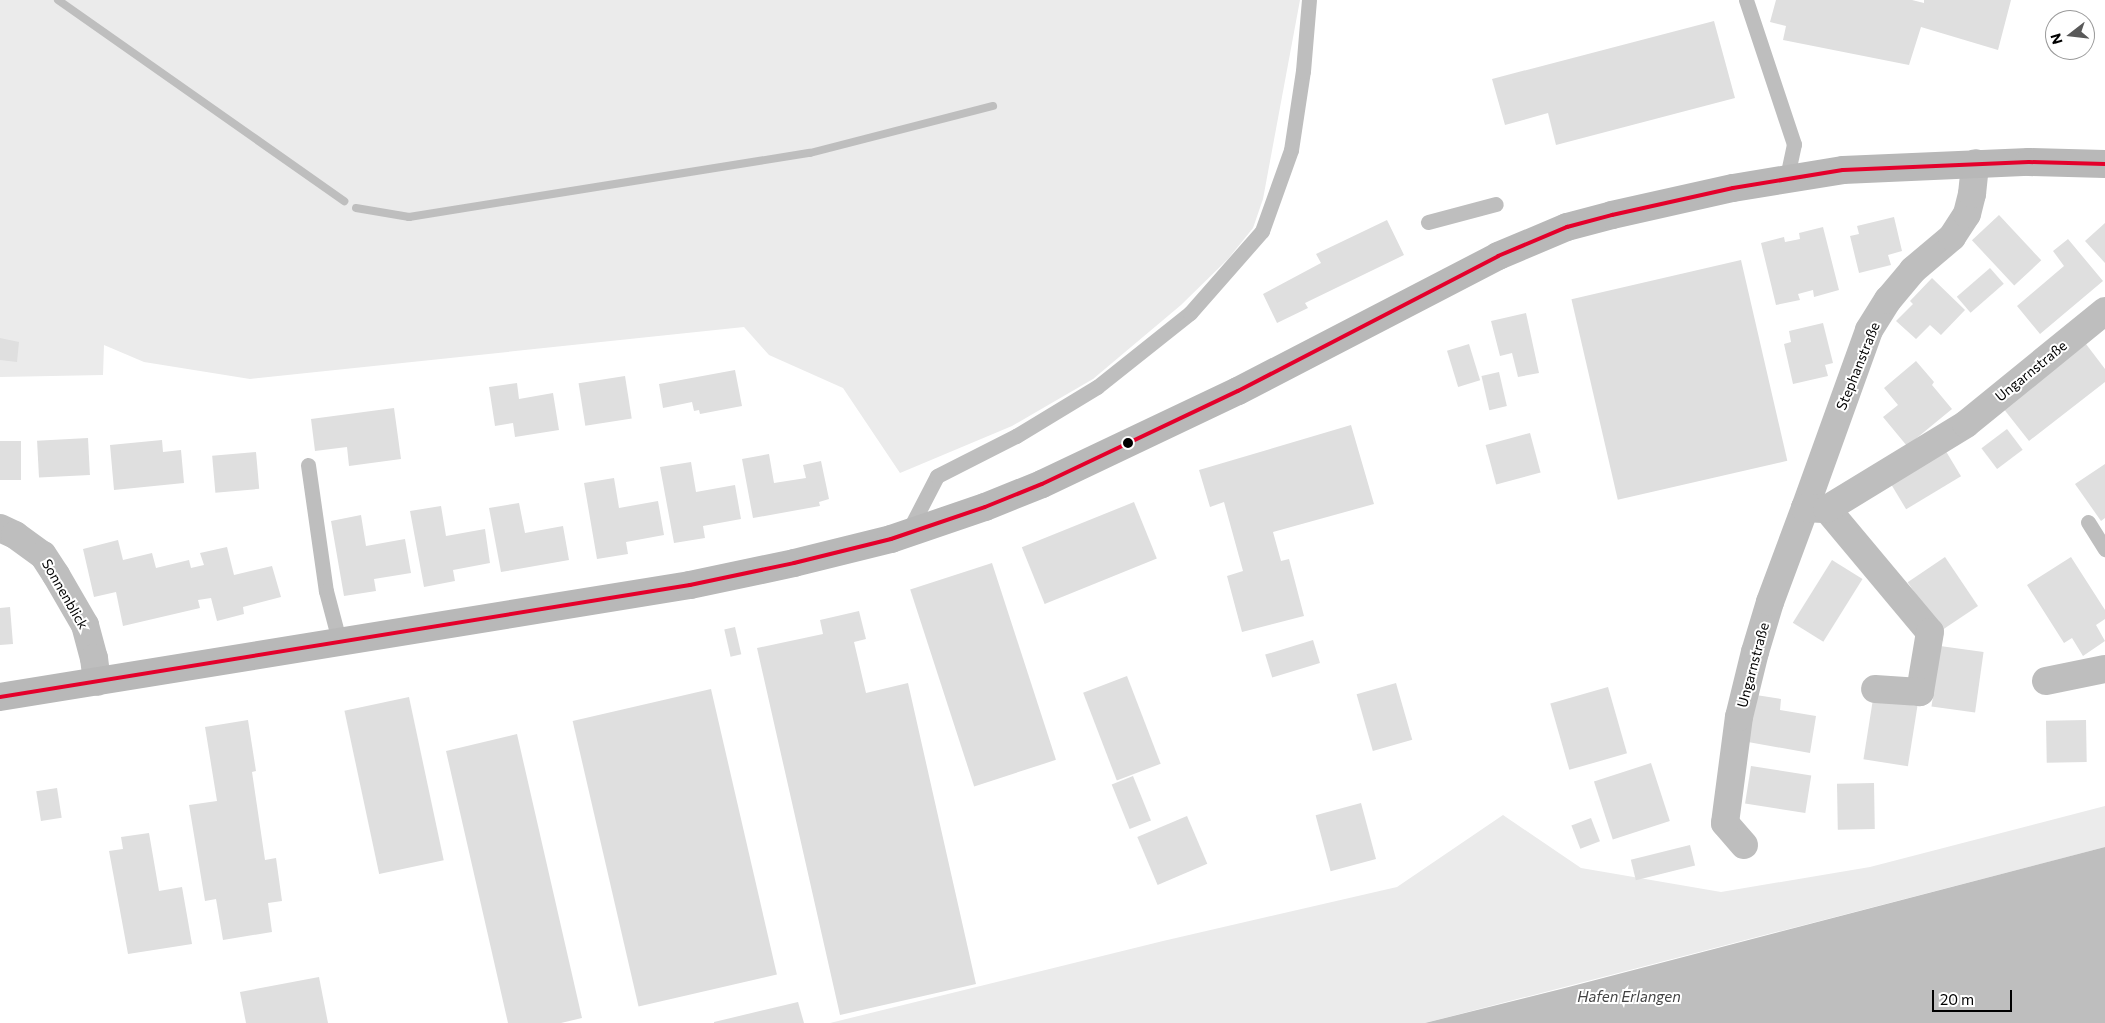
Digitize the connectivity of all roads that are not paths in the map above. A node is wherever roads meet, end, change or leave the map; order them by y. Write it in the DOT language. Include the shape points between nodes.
graph roads {
  1 [pos="1309,0"];
  2 [pos="1746,0"];
  3 [pos="1976,163"];
  4 [pos="2105,164"];
  5 [pos="1787,178"];
  6 [pos="1496,204"];
  7 [pos="1428,222"];
  8 [pos="2105,310"];
  9 [pos="308,465"];
  10 [pos="1816,509"];
  11 [pos="2088,522"];
  12 [pos="0,528"];
  13 [pos="908,534"];
  14 [pos="2105,549"];
  15 [pos="340,644"];
  16 [pos="2105,669"];
  17 [pos="2046,680"];
  18 [pos="97,682"];
  19 [pos="1875,689"];
  20 [pos="0,697"];
  21 [pos="1744,845"];
  1 -- 13 [label="lane" via="1303,71 1291,150 1262,231 1190,313 1096,387 1016,436 937,476"];
  2 -- 5 [label="lane" via="1794,144"];
  3 -- 4 [label="street"];
  3 -- 5 [label="street" via="1853,170"];
  3 -- 10 [label="street, Stephanstraße" via="1967,214 1952,237 1914,270 1888,300 1869,330"];
  5 -- 13 [label="street" via="1612,215 1530,241 1147,436 1018,494"];
  6 -- 7 [label="lane"];
  8 -- 10 [label="street, Ungarnstraße" via="1966,424"];
  9 -- 15 [label="lane" via="326,591"];
  10 -- 19 [label="street" via="1930,632 1920,692"];
  10 -- 21 [label="street, Ungarnstraße" via="1770,602 1740,717 1725,823"];
  11 -- 14 [label="lane"];
  12 -- 18 [label="street, Sonnenblick" via="15,534 43,555 56,575 85,625"];
  13 -- 15 [label="street" via="721,580"];
  15 -- 18 [label="street"];
  16 -- 17 [label="street"];
  18 -- 20 [label="street"];
}
